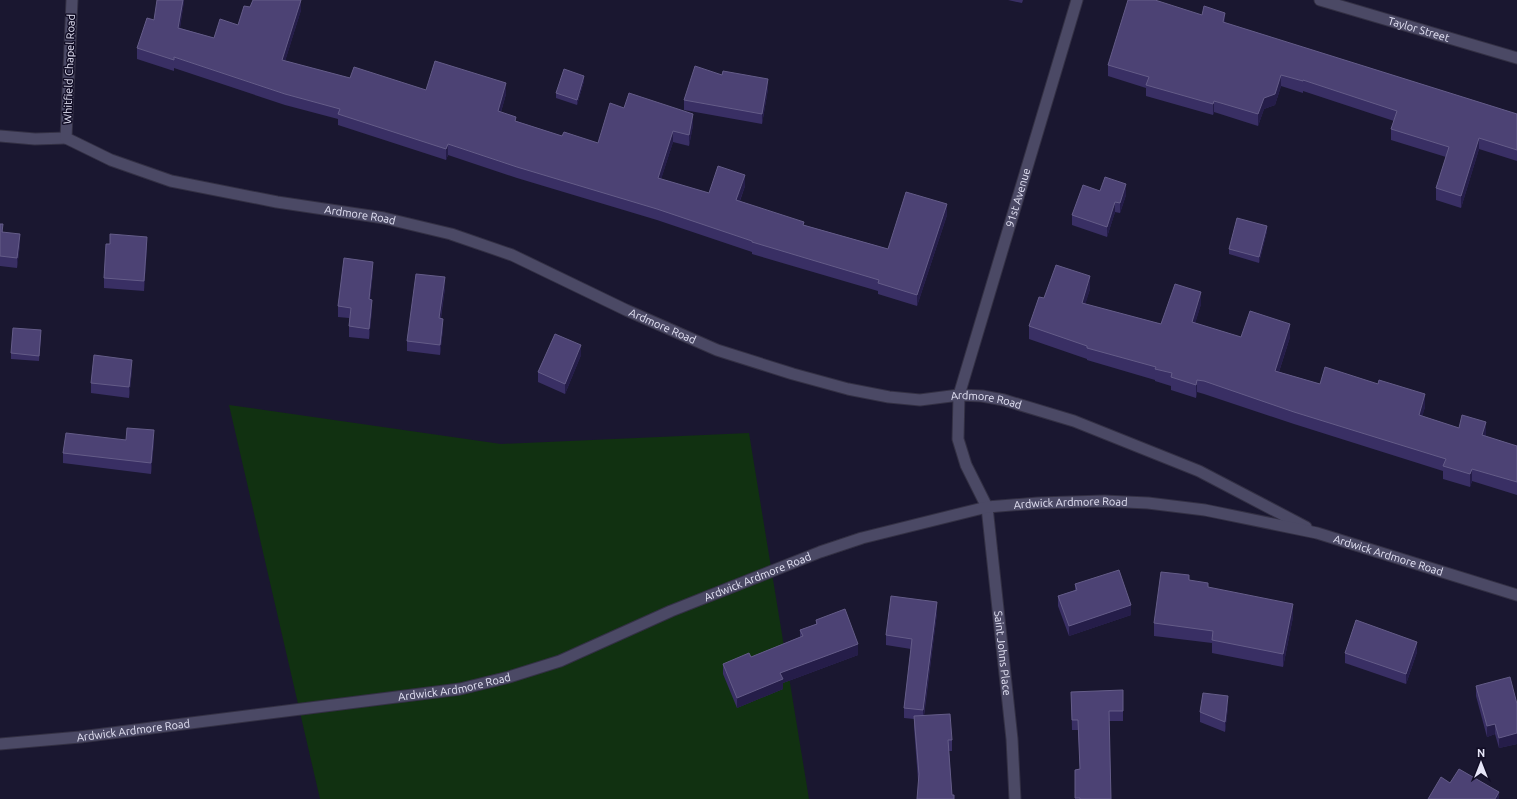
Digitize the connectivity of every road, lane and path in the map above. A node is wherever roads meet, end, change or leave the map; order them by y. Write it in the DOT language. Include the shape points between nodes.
graph roads {
  1 [pos="72,0"];
  2 [pos="1077,0"];
  3 [pos="1320,0"];
  4 [pos="1517,58"];
  5 [pos="0,136"];
  6 [pos="66,138"];
  7 [pos="959,395"];
  8 [pos="987,507"];
  9 [pos="1318,533"];
  10 [pos="1517,595"];
  11 [pos="0,744"];
  12 [pos="1015,799"];
  1 -- 6 [label="street, Whitfield Chapel Road"];
  2 -- 7 [label="street, 91st Avenue"];
  3 -- 4 [label="street, Taylor Street"];
  5 -- 6 [label="street, Ardmore Road"];
  6 -- 7 [label="street, Ardmore Road" via="111,160 171,181 277,202 384,218 451,234 512,255 717,350 793,374 889,397 920,400"];
  7 -- 8 [label="street, 91st Avenue" via="958,439 966,465"];
  7 -- 9 [label="street, Ardmore Road" via="1004,400 1074,421 1199,471"];
  8 -- 9 [label="street, Ardwick Ardmore Road" via="1038,502 1148,502 1205,510"];
  8 -- 11 [label="street, Ardwick Ardmore Road" via="862,538 820,552 671,611 560,661 509,678 460,689 80,737"];
  8 -- 12 [label="street, Saint Johns Place" via="1012,739"];
  9 -- 10 [label="street, Ardwick Ardmore Road"];
}
